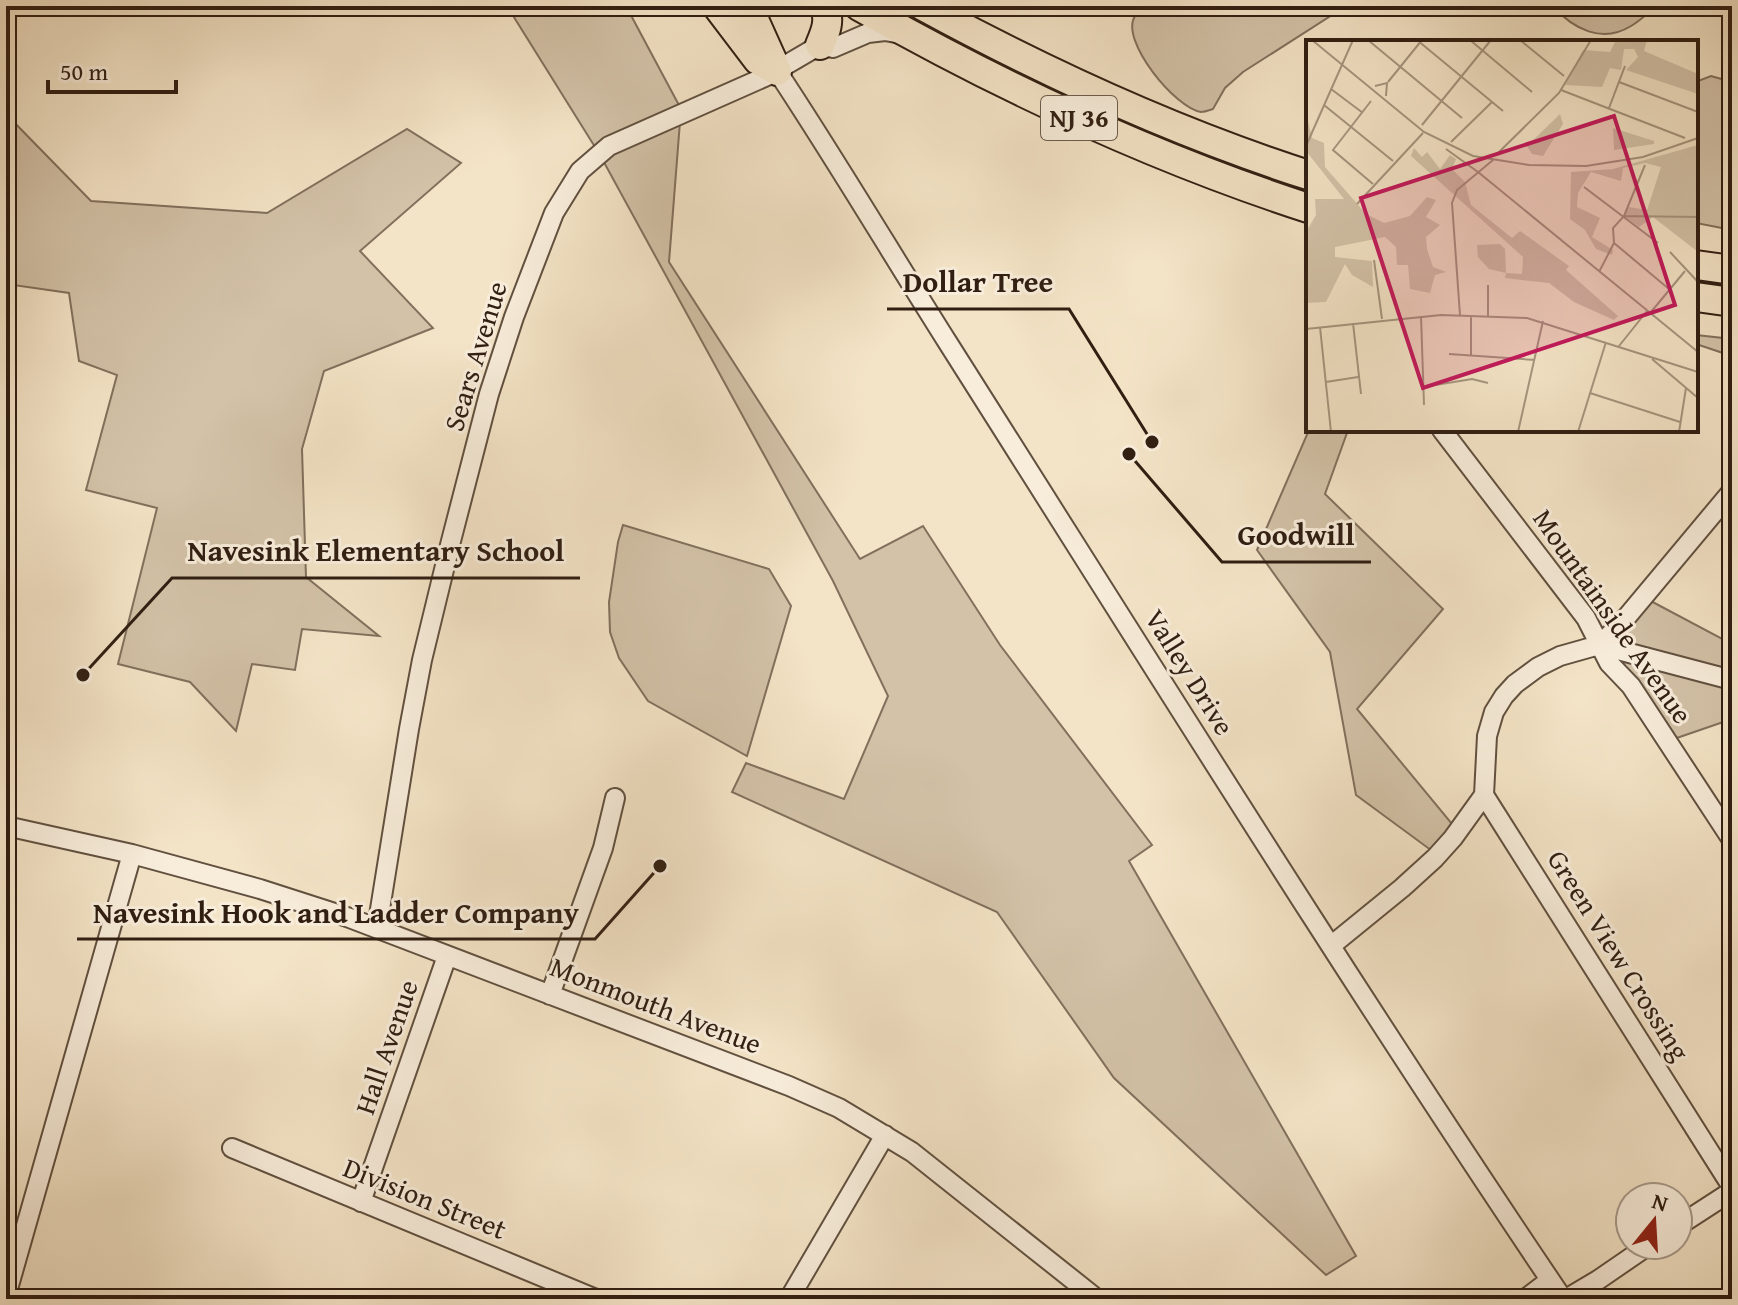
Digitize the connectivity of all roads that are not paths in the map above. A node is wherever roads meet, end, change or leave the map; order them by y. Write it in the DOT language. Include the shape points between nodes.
graph roads {
  1 [pos="717,6"];
  2 [pos="752,6"];
  3 [pos="825,6"];
  4 [pos="859,6"];
  5 [pos="926,7"];
  6 [pos="912,36"];
  7 [pos="820,45"];
  8 [pos="777,71"];
  9 [pos="1306,174"];
  10 [pos="1306,207"];
  11 [pos="1698,265"];
  12 [pos="1732,270"];
  13 [pos="1698,297"];
  14 [pos="1732,302"];
  15 [pos="1444,432"];
  16 [pos="1732,491"];
  17 [pos="1599,645"];
  18 [pos="1732,680"];
  19 [pos="1484,795"];
  20 [pos="615,798"];
  21 [pos="6,826"];
  22 [pos="1732,840"];
  23 [pos="132,854"];
  24 [pos="377,928"];
  25 [pos="1332,945"];
  26 [pos="447,956"];
  27 [pos="550,995"];
  28 [pos="885,1135"];
  29 [pos="232,1148"];
  30 [pos="1732,1189"];
  31 [pos="361,1202"];
  32 [pos="1694,1215"];
  33 [pos="1626,1261"];
  34 [pos="1550,1280"];
  35 [pos="6,1296"];
  36 [pos="596,1299"];
  37 [pos="789,1299"];
  38 [pos="1097,1299"];
  39 [pos="1525,1299"];
  40 [pos="1564,1299"];
  1 -- 8 [label="highway" via="758,60"];
  2 -- 8 [label="highway"];
  3 -- 7 [label="highway" via="827,30"];
  4 -- 6 [label="highway, NJ 36"];
  5 -- 9 [label="highway, NJ 36" via="1064,79"];
  6 -- 7 [label="street, Sears Avenue" via="885,31 833,48"];
  6 -- 10 [label="highway, NJ 36" via="1112,134"];
  7 -- 8 [label="street, Sears Avenue"];
  8 -- 24 [label="street, Sears Avenue" via="609,146 580,171 554,213 493,381 451,541 420,670"];
  8 -- 25 [label="street, Valley Drive"];
  11 -- 12 [label="highway"];
  13 -- 14 [label="highway"];
  15 -- 17 [label="street, Mountainside Avenue" via="1586,618"];
  16 -- 17 [label="street"];
  17 -- 18 [label="street"];
  17 -- 19 [label="street" via="1538,667 1504,696 1487,736"];
  17 -- 22 [label="street, Mountainside Avenue"];
  19 -- 25 [label="street" via="1435,858"];
  19 -- 30 [label="street, Green View Crossing"];
  20 -- 27 [label="street" via="603,848"];
  21 -- 23 [label="street, Monmouth Avenue"];
  23 -- 24 [label="street, Monmouth Avenue"];
  23 -- 35 [label="street"];
  24 -- 26 [label="street, Monmouth Avenue"];
  25 -- 34 [label="street, Valley Drive"];
  26 -- 27 [label="street, Monmouth Avenue"];
  26 -- 31 [label="street, Hall Avenue"];
  27 -- 28 [label="street, Monmouth Avenue" via="789,1086"];
  28 -- 37 [label="street"];
  28 -- 38 [label="street, Monmouth Avenue"];
  29 -- 31 [label="street, Division Street"];
  30 -- 32 [label="street"];
  31 -- 36 [label="street, Division Street"];
  33 -- 40 [label="street"];
  34 -- 39 [label="street"];
  34 -- 40 [label="street, Valley Drive"];
}
